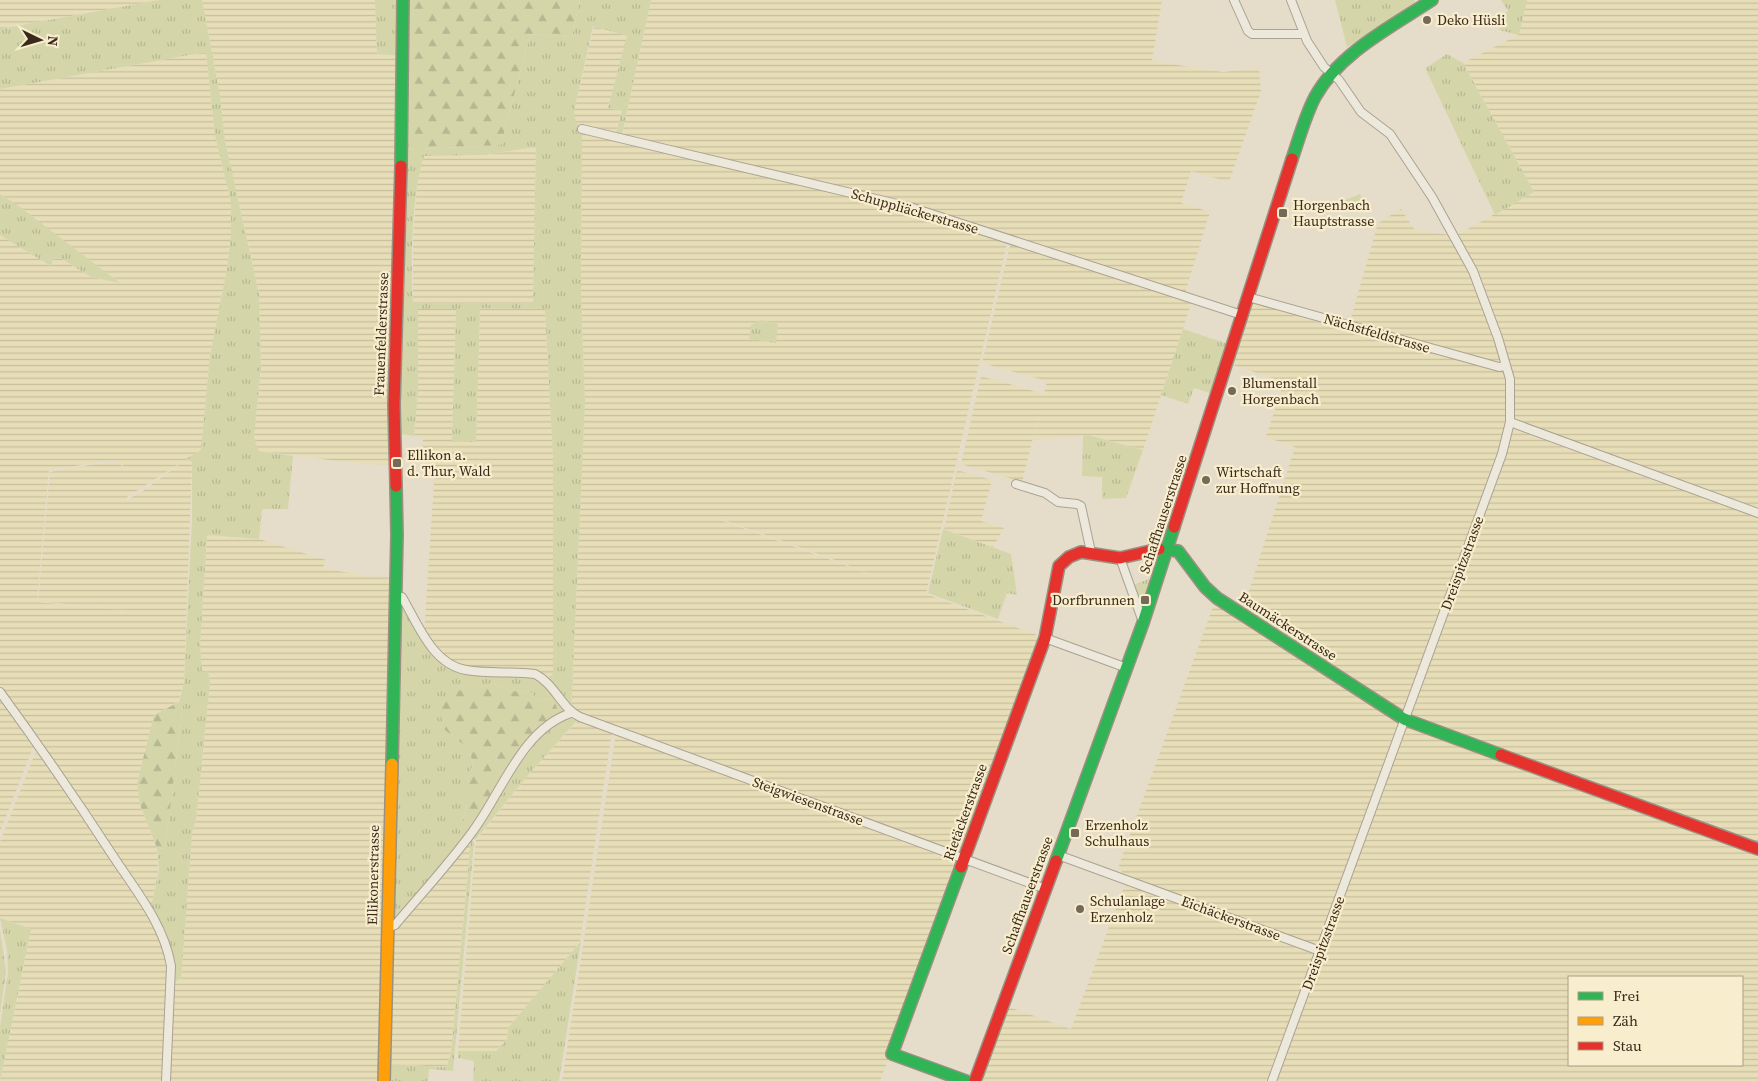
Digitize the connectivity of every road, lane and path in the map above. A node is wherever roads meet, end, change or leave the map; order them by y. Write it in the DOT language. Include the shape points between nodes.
graph roads {
  1 [pos="403,0"];
  2 [pos="1234,0"];
  3 [pos="1290,0"];
  4 [pos="1432,0"];
  5 [pos="1304,34"];
  6 [pos="1330,74"];
  7 [pos="582,129"];
  8 [pos="1248,297"];
  9 [pos="1242,315"];
  10 [pos="1506,366"];
  11 [pos="1510,422"];
  12 [pos="1016,484"];
  13 [pos="1758,514"];
  14 [pos="1167,550"];
  15 [pos="1091,552"];
  16 [pos="1120,558"];
  17 [pos="395,595"];
  18 [pos="1143,623"];
  19 [pos="1045,638"];
  20 [pos="1127,668"];
  21 [pos="393,670"];
  22 [pos="0,692"];
  23 [pos="571,713"];
  24 [pos="1404,720"];
  25 [pos="1758,849"];
  26 [pos="1058,854"];
  27 [pos="964,859"];
  28 [pos="1046,889"];
  29 [pos="387,928"];
  30 [pos="1320,951"];
  31 [pos="166,1081"];
  32 [pos="384,1081"];
  33 [pos="966,1081"];
  34 [pos="975,1081"];
  35 [pos="1272,1081"];
  1 -- 17 [label="street, Frauenfelderstrasse" via="394,405"];
  2 -- 5 [label="street" via="1252,34"];
  3 -- 5 [label="street, Dreispitzstrasse"];
  4 -- 6 [label="street, Schaffhauserstrasse" via="1370,41"];
  5 -- 6 [label="street, Dreispitzstrasse"];
  6 -- 8 [label="street, Schaffhauserstrasse" via="1315,97 1299,138"];
  6 -- 10 [label="street, Dreispitzstrasse" via="1339,80 1361,112 1390,134 1432,197 1473,271"];
  7 -- 9 [label="street, Schuppliäckerstrasse" via="910,207"];
  8 -- 9 [label="street, Schaffhauserstrasse"];
  8 -- 10 [label="street, Nächstfeldstrasse" via="1499,367"];
  9 -- 14 [label="street, Schaffhauserstrasse"];
  10 -- 11 [label="street, Dreispitzstrasse" via="1511,393"];
  11 -- 13 [label="street"];
  11 -- 24 [label="street, Dreispitzstrasse" via="1502,454"];
  12 -- 15 [label="street" via="1045,492 1058,502 1081,506"];
  14 -- 16 [label="street, Rietäckerstrasse" via="1155,549"];
  14 -- 18 [label="street, Schaffhauserstrasse"];
  14 -- 24 [label="street, Baumäckerstrasse" via="1182,554 1205,587 1217,598"];
  15 -- 16 [label="street, Rietäckerstrasse"];
  15 -- 19 [label="street, Rietäckerstrasse" via="1069,557 1060,566"];
  16 -- 18 [label="street"];
  17 -- 21 [label="street, Frauenfelderstrasse"];
  17 -- 23 [label="street" via="402,597 438,656 449,665 465,670 535,674 553,687"];
  18 -- 20 [label="street, Schaffhauserstrasse"];
  19 -- 20 [label="street"];
  19 -- 27 [label="street, Rietäckerstrasse"];
  20 -- 26 [label="street, Schaffhauserstrasse"];
  21 -- 29 [label="street, Ellikonerstrasse"];
  22 -- 31 [label="street" via="68,787 150,913 168,948 171,966"];
  23 -- 27 [label="street, Steigwiesenstrasse"];
  23 -- 29 [label="street" via="543,730 518,757 472,832 395,925"];
  24 -- 25 [label="street, Baumäckerstrasse"];
  24 -- 30 [label="street, Dreispitzstrasse"];
  26 -- 28 [label="street, Schaffhauserstrasse"];
  26 -- 30 [label="street, Eichäckerstrasse"];
  27 -- 28 [label="street, Steigwiesenstrasse"];
  27 -- 33 [label="street, Rietäckerstrasse" via="892,1054"];
  28 -- 34 [label="street, Schaffhauserstrasse"];
  29 -- 32 [label="street, Ellikonerstrasse"];
  30 -- 35 [label="street, Dreispitzstrasse"];
}
